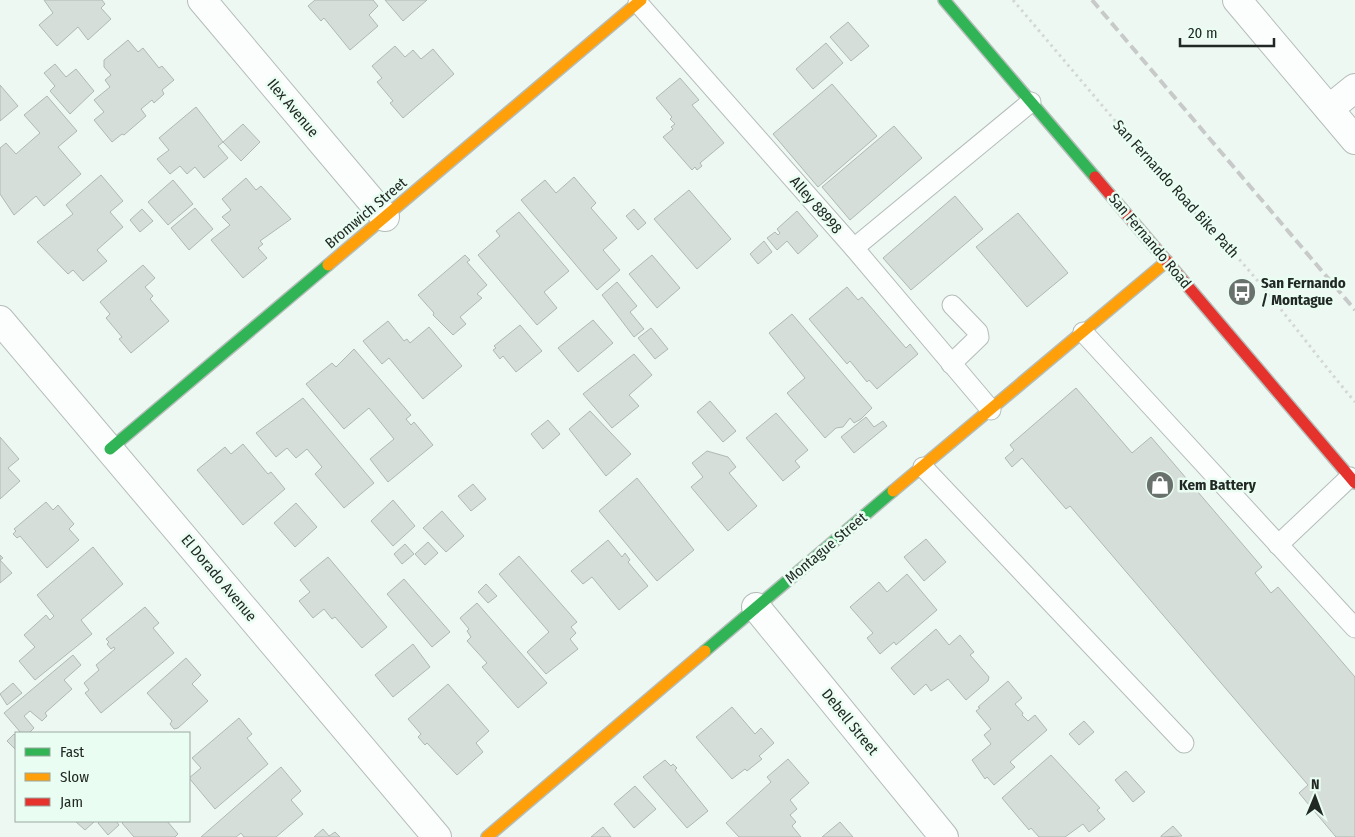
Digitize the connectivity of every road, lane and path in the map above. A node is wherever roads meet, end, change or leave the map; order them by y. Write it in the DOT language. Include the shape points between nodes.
graph roads {
  1 [pos="202,0"];
  2 [pos="944,0"];
  3 [pos="1013,0"];
  4 [pos="1237,0"];
  5 [pos="639,2"];
  6 [pos="1355,88"];
  7 [pos="1031,102"];
  8 [pos="1329,109"];
  9 [pos="1355,140"];
  10 [pos="385,216"];
  11 [pos="854,248"];
  12 [pos="1167,261"];
  13 [pos="952,305"];
  14 [pos="0,320"];
  15 [pos="1083,332"];
  16 [pos="951,364"];
  17 [pos="1355,402"];
  18 [pos="990,410"];
  19 [pos="110,449"];
  20 [pos="923,467"];
  21 [pos="1353,480"];
  22 [pos="1278,545"];
  23 [pos="756,607"];
  24 [pos="1355,628"];
  25 [pos="1184,743"];
  26 [pos="437,837"];
  27 [pos="487,837"];
  28 [pos="944,837"];
  1 -- 10 [label="street, Ilex Avenue"];
  2 -- 7 [label="street, San Fernando Road"];
  3 -- 17 [label="path, San Fernando Road Bike Path" via="1188,207 1210,226 1291,320 1308,346"];
  4 -- 8 [label="street"];
  5 -- 10 [label="street, Bromwich Street"];
  5 -- 11 [label="lane, Alley 88998"];
  6 -- 8 [label="street"];
  7 -- 11 [label="lane"];
  7 -- 12 [label="street, San Fernando Road"];
  8 -- 9 [label="street"];
  10 -- 19 [label="street, Bromwich Street"];
  11 -- 16 [label="lane, Alley 88998"];
  12 -- 15 [label="street, Montague Street"];
  12 -- 21 [label="street, San Fernando Road"];
  13 -- 16 [label="lane" via="979,337"];
  14 -- 19 [label="street, El Dorado Avenue"];
  15 -- 18 [label="street, Montague Street"];
  15 -- 22 [label="lane"];
  16 -- 18 [label="lane, Alley 88998"];
  18 -- 20 [label="street, Montague Street"];
  19 -- 26 [label="street, El Dorado Avenue"];
  20 -- 23 [label="street, Montague Street"];
  20 -- 25 [label="lane"];
  21 -- 22 [label="lane"];
  22 -- 24 [label="lane"];
  23 -- 27 [label="street, Montague Street"];
  23 -- 28 [label="street, Debell Street"];
}
